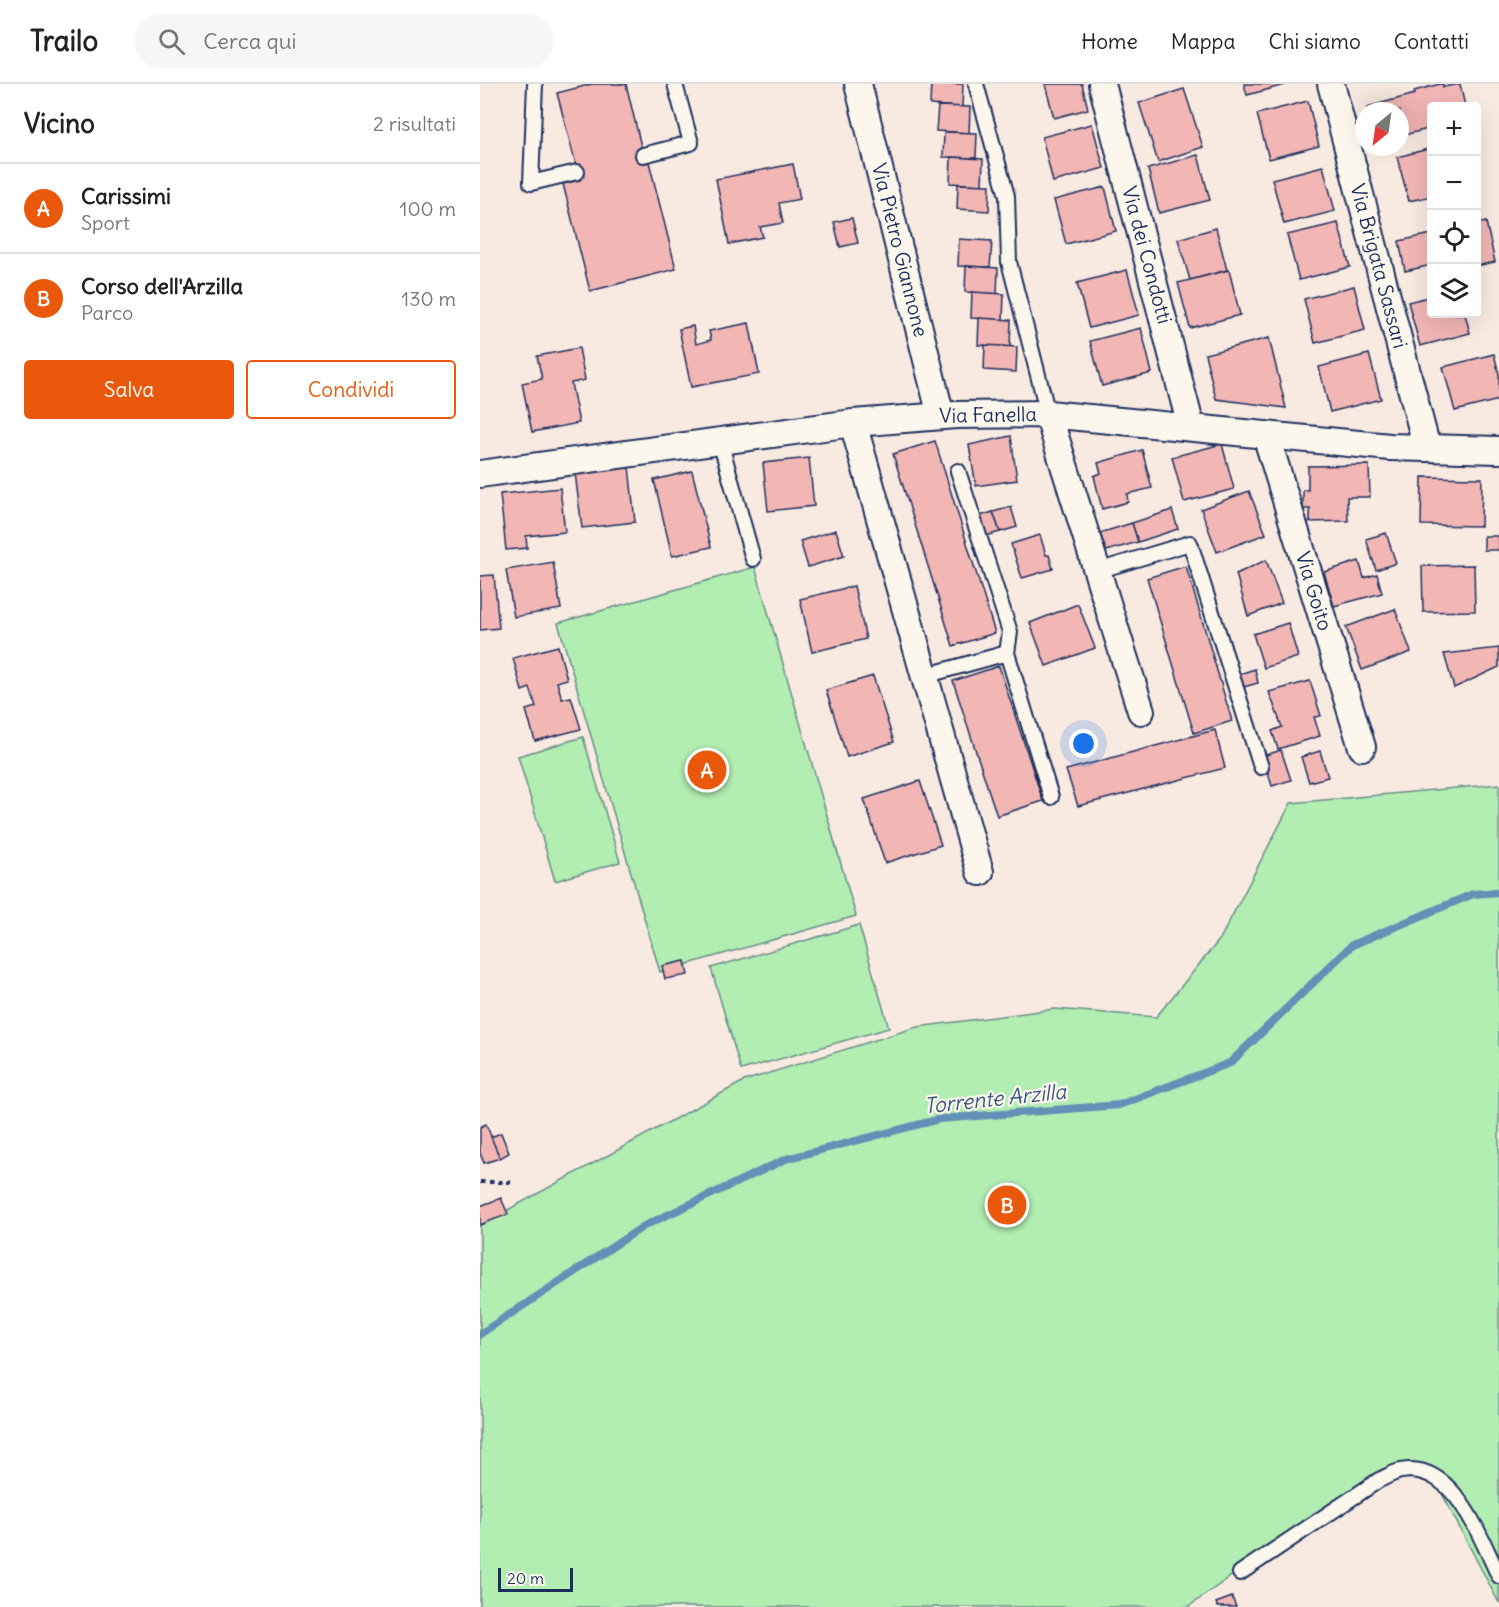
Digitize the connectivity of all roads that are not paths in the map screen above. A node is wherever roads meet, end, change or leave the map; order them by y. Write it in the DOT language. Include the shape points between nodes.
graph roads {
  1 [pos="535,84"];
  2 [pos="675,84"];
  3 [pos="858,84"];
  4 [pos="976,84"];
  5 [pos="1102,84"];
  6 [pos="1331,84"];
  7 [pos="643,155"];
  8 [pos="577,172"];
  9 [pos="1048,414"];
  10 [pos="941,416"];
  11 [pos="853,423"];
  12 [pos="1191,427"];
  13 [pos="1266,435"];
  14 [pos="720,441"];
  15 [pos="1427,448"];
  16 [pos="1499,450"];
  17 [pos="958,471"];
  18 [pos="480,474"];
  19 [pos="753,559"];
  20 [pos="1097,571"];
  21 [pos="1007,653"];
  22 [pos="924,676"];
  23 [pos="1141,711"];
  24 [pos="1362,747"];
  25 [pos="1261,767"];
  26 [pos="1051,796"];
  27 [pos="980,872"];
  28 [pos="1240,1573"];
  29 [pos="1499,1576"];
  1 -- 8 [label="lane" via="531,183"];
  2 -- 7 [label="lane" via="691,143"];
  3 -- 10 [label="street, Via Pietro Giannone"];
  4 -- 9 [label="lane" via="1007,196 1009,262"];
  5 -- 12 [label="street, Via dei Condotti"];
  6 -- 15 [label="street, Via Brigata Sassari"];
  9 -- 10 [label="street, Via Fanella"];
  9 -- 12 [label="street, Via Fanella"];
  9 -- 20 [label="street"];
  10 -- 11 [label="street, Via Fanella"];
  11 -- 14 [label="street, Via Fanella"];
  11 -- 22 [label="street"];
  12 -- 13 [label="street, Via Fanella"];
  13 -- 15 [label="street, Via Fanella"];
  13 -- 24 [label="street, Via Goito"];
  14 -- 18 [label="street, Via Fanella"];
  14 -- 19 [label="lane"];
  15 -- 16 [label="street, Via Fanella"];
  17 -- 21 [label="lane" via="1010,632"];
  20 -- 23 [label="street"];
  20 -- 25 [label="lane" via="1190,543"];
  21 -- 22 [label="lane"];
  21 -- 26 [label="lane"];
  22 -- 27 [label="street"];
  28 -- 29 [label="lane" via="1379,1480 1400,1471 1422,1471 1444,1482 1462,1504"];
}
